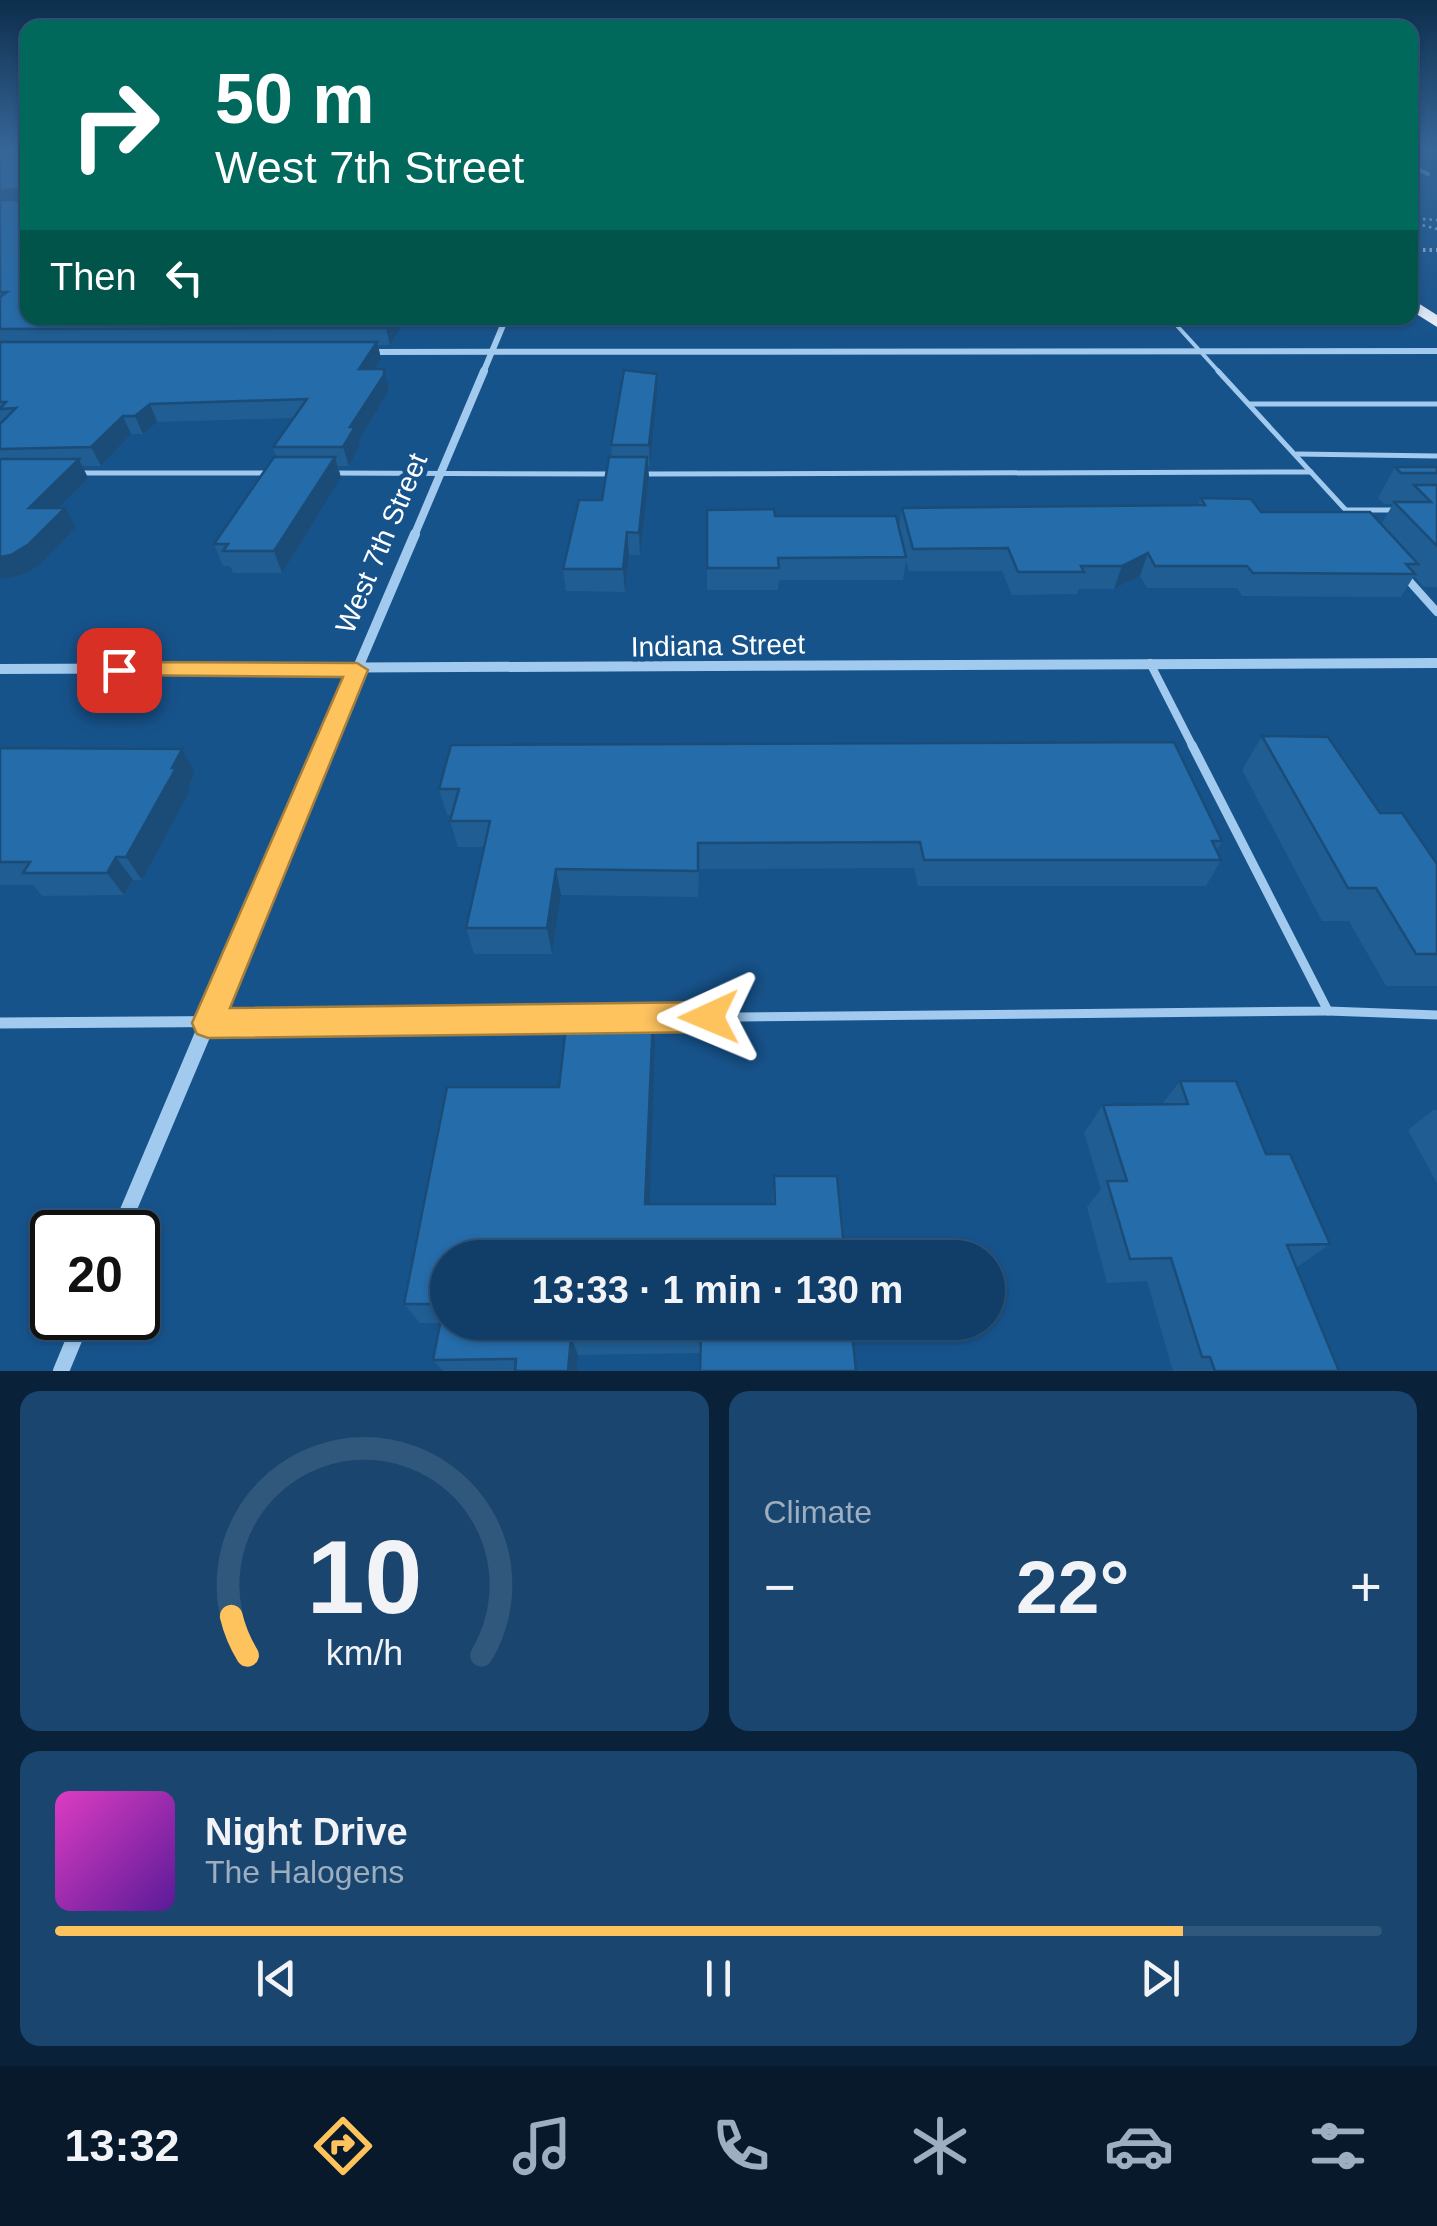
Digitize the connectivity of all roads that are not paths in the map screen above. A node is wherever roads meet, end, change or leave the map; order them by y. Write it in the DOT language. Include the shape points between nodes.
graph roads {
  1 [pos="503,325"];
  2 [pos="1177,325"];
  3 [pos="365,352"];
  4 [pos="492,352"];
  5 [pos="1202,352"];
  6 [pos="1437,352"];
  7 [pos="1250,404"];
  8 [pos="1437,404"];
  9 [pos="1295,454"];
  10 [pos="1437,456"];
  11 [pos="1311,472"];
  12 [pos="76,473"];
  13 [pos="286,473"];
  14 [pos="324,474"];
  15 [pos="440,474"];
  16 [pos="1345,510"];
  17 [pos="1400,510"];
  18 [pos="1358,524"];
  19 [pos="1398,568"];
  20 [pos="1437,612"];
  21 [pos="1150,663"];
  22 [pos="1437,663"];
  23 [pos="0,669"];
  24 [pos="357,670"];
  25 [pos="1328,1010"];
  26 [pos="1437,1015"];
  27 [pos="638,1018"];
  28 [pos="579,1019"];
  29 [pos="0,1023"];
  30 [pos="208,1023"];
  31 [pos="128,1210"];
  32 [pos="74,1340"];
  33 [pos="61,1371"];
  1 -- 4 [label="street, West 7th Street"];
  2 -- 5 [label="lane"];
  3 -- 4 [label="street"];
  4 -- 5 [label="street"];
  4 -- 15 [label="street, West 7th Street"];
  5 -- 6 [label="street"];
  5 -- 7 [label="lane"];
  7 -- 8 [label="lane"];
  7 -- 9 [label="lane"];
  9 -- 10 [label="lane"];
  9 -- 11 [label="lane"];
  11 -- 15 [label="lane"];
  11 -- 16 [label="lane"];
  12 -- 13 [label="lane"];
  14 -- 15 [label="lane"];
  15 -- 24 [label="street, West 7th Street"];
  16 -- 17 [label="lane"];
  16 -- 18 [label="lane"];
  19 -- 20 [label="lane"];
  21 -- 22 [label="street, Indiana Street"];
  21 -- 24 [label="street, Indiana Street"];
  21 -- 25 [label="lane"];
  23 -- 24 [label="street, Indiana Street"];
  24 -- 30 [label="street, West 7th Street"];
  25 -- 26 [label="lane"];
  25 -- 27 [label="lane"];
  28 -- 30 [label="lane"];
  29 -- 30 [label="lane"];
  30 -- 31 [label="street, West 7th Street"];
  32 -- 33 [label="street"];
}
